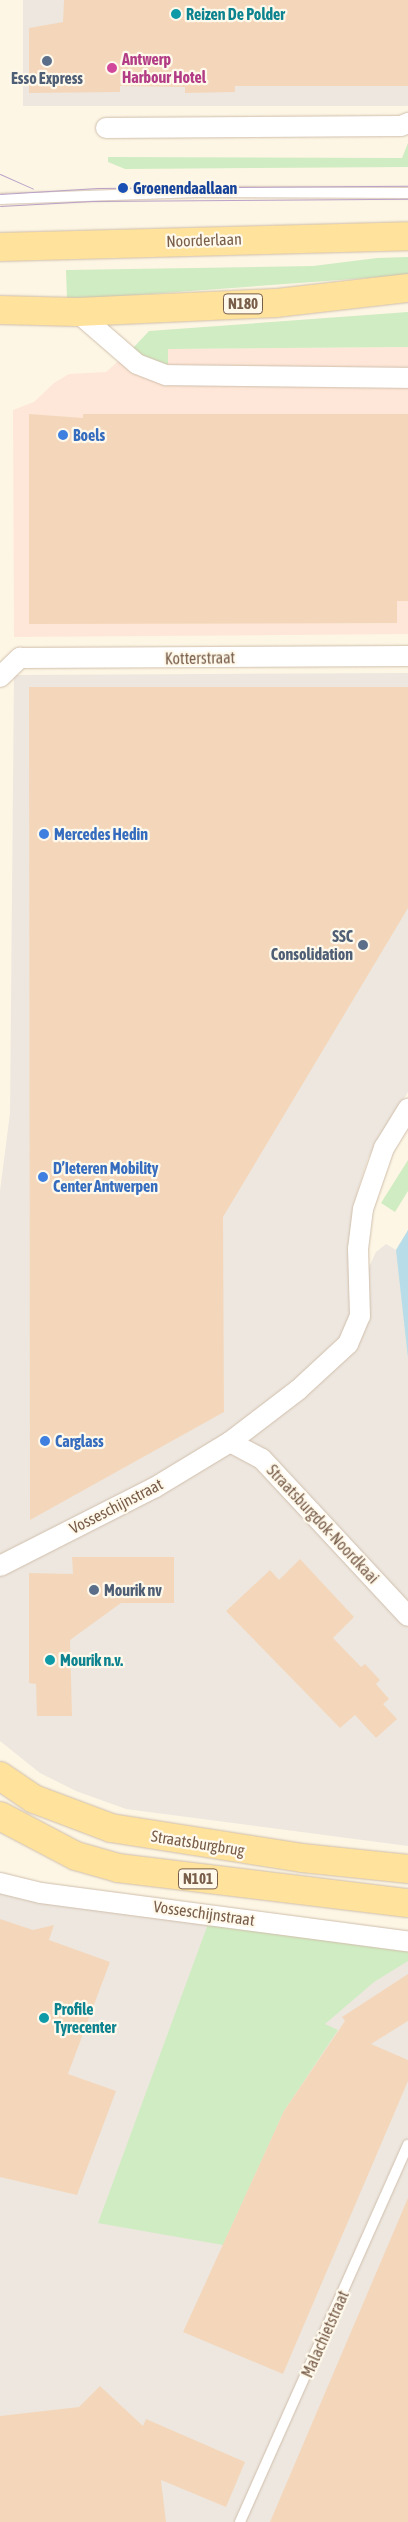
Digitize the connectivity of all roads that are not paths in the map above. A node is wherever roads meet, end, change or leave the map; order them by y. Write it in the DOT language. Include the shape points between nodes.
graph roads {
  1 [pos="408,123"];
  2 [pos="106,128"];
  3 [pos="408,193"];
  4 [pos="0,199"];
  5 [pos="408,236"];
  6 [pos="0,247"];
  7 [pos="408,288"];
  8 [pos="0,310"];
  9 [pos="77,312"];
  10 [pos="408,378"];
  11 [pos="408,656"];
  12 [pos="0,677"];
  13 [pos="408,1109"];
  14 [pos="230,1442"];
  15 [pos="0,1566"];
  16 [pos="408,1616"];
  17 [pos="0,1776"];
  18 [pos="0,1816"];
  19 [pos="408,1869"];
  20 [pos="0,1882"];
  21 [pos="408,1904"];
  22 [pos="408,1941"];
  23 [pos="408,2145"];
  24 [pos="240,2522"];
  1 -- 2 [label="street" via="401,126"];
  3 -- 4 [label="lane" via="199,192"];
  5 -- 6 [label="main road, Noorderlaan"];
  7 -- 9 [label="main road, N180" via="276,303"];
  8 -- 9 [label="main road, N180"];
  9 -- 10 [label="street" via="137,364 166,375"];
  11 -- 12 [label="street, Kotterstraat" via="20,658"];
  13 -- 14 [label="street, Vosseschijnstraat" via="384,1148 363,1209 358,1250 360,1316 348,1344 298,1390"];
  14 -- 15 [label="street, Vosseschijnstraat" via="154,1488"];
  14 -- 16 [label="street, Straatsburgdok-Noordkaai" via="262,1459"];
  17 -- 19 [label="main road, Straatsburgbrug / N101" via="34,1799 111,1828 302,1858"];
  18 -- 21 [label="main road, Straatsburgbrug / N101" via="76,1856 118,1868"];
  20 -- 22 [label="street, Vosseschijnstraat" via="41,1893"];
  23 -- 24 [label="lane, Malachietstraat"];
}
